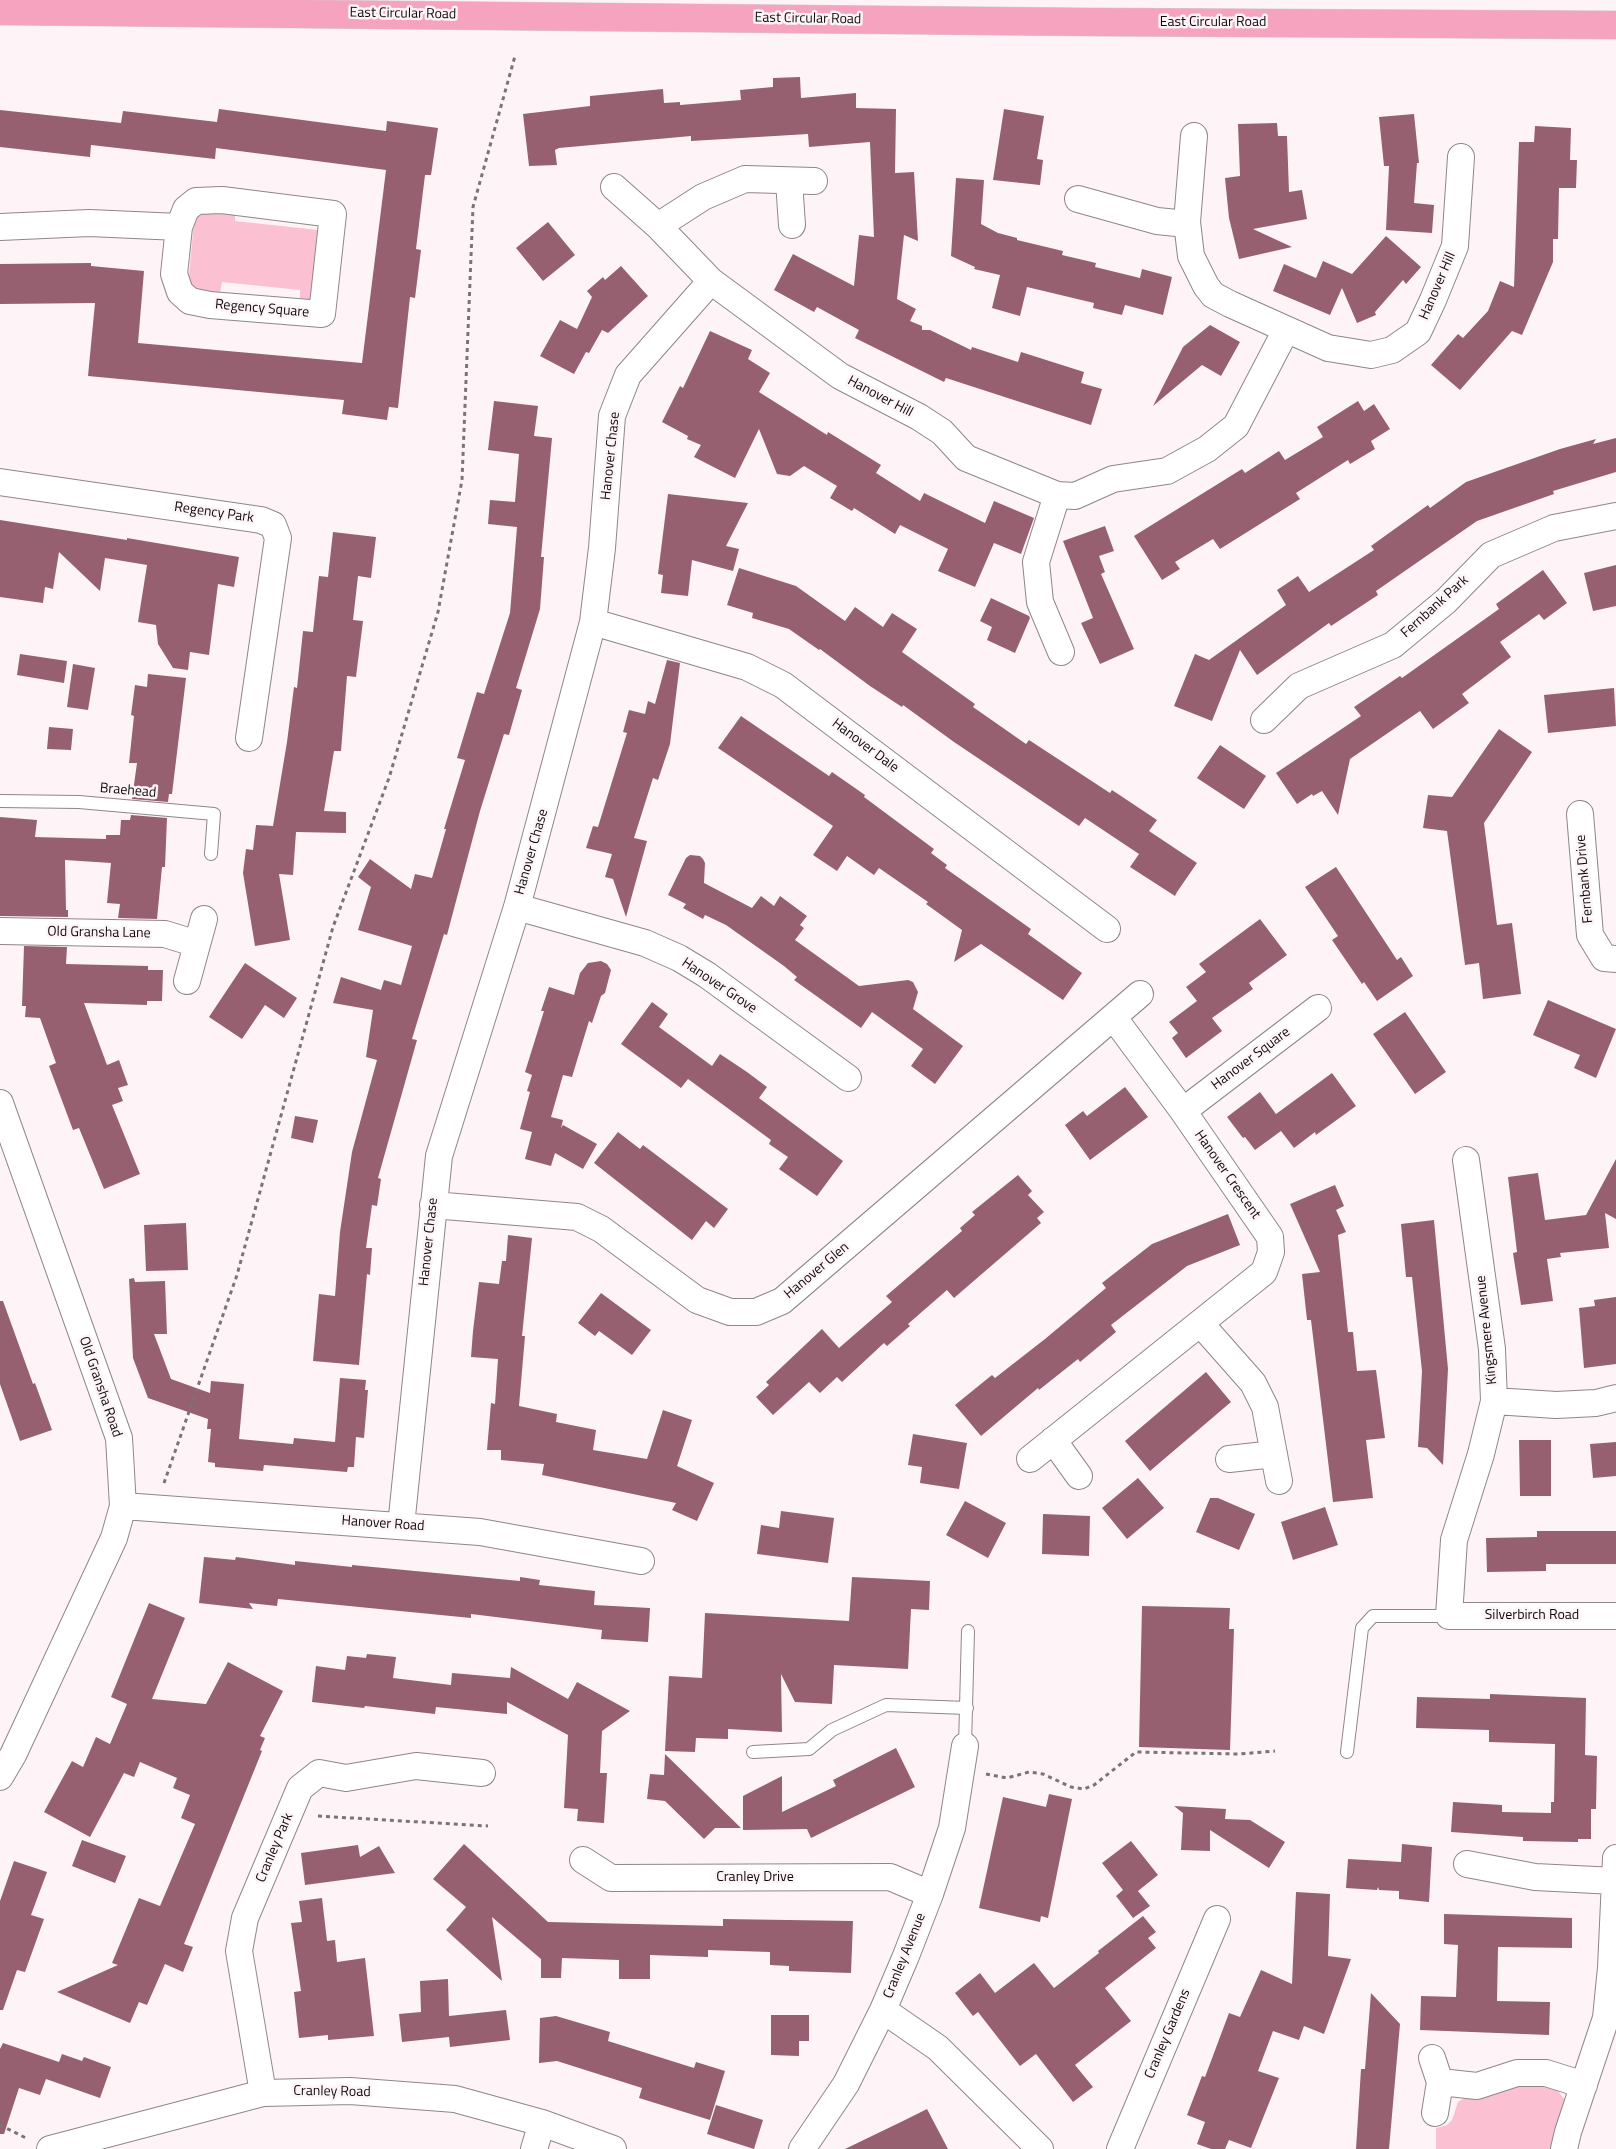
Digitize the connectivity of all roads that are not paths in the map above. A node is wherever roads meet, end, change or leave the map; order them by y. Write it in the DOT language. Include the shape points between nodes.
graph roads {
  1 [pos="0,11"];
  2 [pos="1616,25"];
  3 [pos="1194,136"];
  4 [pos="1461,157"];
  5 [pos="614,187"];
  6 [pos="1078,199"];
  7 [pos="1187,222"];
  8 [pos="792,225"];
  9 [pos="658,226"];
  10 [pos="0,227"];
  11 [pos="179,227"];
  12 [pos="711,281"];
  13 [pos="1286,330"];
  14 [pos="0,482"];
  15 [pos="1057,495"];
  16 [pos="1616,516"];
  17 [pos="593,622"];
  18 [pos="1061,652"];
  19 [pos="1264,720"];
  20 [pos="249,738"];
  21 [pos="0,801"];
  22 [pos="1580,814"];
  23 [pos="211,854"];
  24 [pos="517,907"];
  25 [pos="204,918"];
  26 [pos="1107,928"];
  27 [pos="0,931"];
  28 [pos="197,944"];
  29 [pos="1616,959"];
  30 [pos="187,981"];
  31 [pos="1140,994"];
  32 [pos="1318,1008"];
  33 [pos="1114,1018"];
  34 [pos="848,1078"];
  35 [pos="0,1103"];
  36 [pos="1183,1111"];
  37 [pos="1466,1160"];
  38 [pos="433,1206"];
  39 [pos="1200,1323"];
  40 [pos="1616,1398"];
  41 [pos="1494,1401"];
  42 [pos="1053,1440"];
  43 [pos="1274,1454"];
  44 [pos="1030,1459"];
  45 [pos="1229,1459"];
  46 [pos="1079,1476"];
  47 [pos="1278,1481"];
  48 [pos="123,1506"];
  49 [pos="400,1526"];
  50 [pos="641,1561"];
  51 [pos="1448,1616"];
  52 [pos="1616,1616"];
  53 [pos="968,1631"];
  54 [pos="967,1708"];
  55 [pos="753,1752"];
  56 [pos="1346,1752"];
  57 [pos="963,1757"];
  58 [pos="482,1773"];
  59 [pos="0,1777"];
  60 [pos="583,1860"];
  61 [pos="1467,1864"];
  62 [pos="1615,1869"];
  63 [pos="930,1894"];
  64 [pos="1217,1919"];
  65 [pos="883,2010"];
  66 [pos="1611,2019"];
  67 [pos="1432,2058"];
  68 [pos="1440,2082"];
  69 [pos="1584,2085"];
  70 [pos="262,2092"];
  71 [pos="1435,2113"];
  72 [pos="542,2123"];
  73 [pos="50,2149"];
  74 [pos="534,2149"];
  75 [pos="612,2149"];
  76 [pos="802,2149"];
  77 [pos="1040,2149"];
  78 [pos="1120,2149"];
  79 [pos="1564,2149"];
  1 -- 2 [label="highway, East Circular Road"];
  3 -- 7 [label="street, Hanover Hill"];
  4 -- 13 [label="street, Hanover Hill" via="1455,246 1418,332 1392,350 1371,355 1328,348"];
  5 -- 9 [label="street"];
  6 -- 7 [label="street" via="1156,221"];
  7 -- 13 [label="street, Hanover Hill" via="1192,256 1213,295"];
  8 -- 9 [label="street" via="801,181 745,179 704,196"];
  9 -- 12 [label="street"];
  10 -- 11 [label="street" via="89,223"];
  11 -- 11 [label="street, Regency Square" via="186,209 196,201 222,200 333,214 322,314 190,301 180,292 174,274"];
  12 -- 15 [label="street, Hanover Hill" via="840,376 942,432 966,458"];
  12 -- 17 [label="street, Hanover Chase" via="628,375 612,416"];
  13 -- 15 [label="street, Hanover Hill" via="1236,426 1207,449 1167,471 1113,479 1075,496"];
  14 -- 20 [label="street, Regency Park" via="261,520 273,525 278,538"];
  15 -- 18 [label="street" via="1036,562 1040,602"];
  16 -- 19 [label="street, Fernbank Park" via="1554,528 1491,555 1446,601 1393,645 1299,686"];
  17 -- 24 [label="street, Hanover Chase"];
  17 -- 26 [label="street, Hanover Dale" via="747,667 783,686"];
  21 -- 23 [label="lane, Braehead" via="78,802 214,814"];
  22 -- 29 [label="street, Fernbank Drive" via="1590,935 1604,958"];
  24 -- 34 [label="street, Hanover Grove" via="645,943 679,958 708,975"];
  24 -- 38 [label="street, Hanover Chase" via="439,1156"];
  25 -- 28 [label="street"];
  27 -- 28 [label="street, Old Gransha Lane" via="165,934"];
  28 -- 30 [label="street"];
  31 -- 33 [label="street, Hanover Glen"];
  32 -- 36 [label="street, Hanover Square"];
  33 -- 36 [label="street, Hanover Crescent"];
  33 -- 38 [label="street, Hanover Glen" via="782,1301 756,1312 730,1312 697,1300 601,1229 577,1218"];
  35 -- 48 [label="street, Old Gransha Road" via="119,1438"];
  36 -- 39 [label="street, Hanover Crescent" via="1270,1238 1272,1252 1264,1272"];
  37 -- 41 [label="street, Kingsmere Avenue" via="1492,1349"];
  38 -- 49 [label="street, Hanover Chase"];
  39 -- 42 [label="street, Hanover Crescent"];
  39 -- 43 [label="street" via="1253,1383 1265,1407"];
  40 -- 41 [label="street" via="1596,1403 1556,1405"];
  41 -- 51 [label="street, Kingsmere Avenue" via="1454,1540"];
  42 -- 44 [label="street, Hanover Crescent"];
  42 -- 46 [label="street"];
  43 -- 45 [label="street"];
  43 -- 47 [label="street"];
  48 -- 49 [label="street, Hanover Road"];
  48 -- 59 [label="street, Old Gransha Road" via="114,1538"];
  49 -- 50 [label="street, Hanover Road" via="480,1532"];
  51 -- 52 [label="street, Silverbirch Road"];
  51 -- 56 [label="lane" via="1373,1616 1362,1628"];
  53 -- 54 [label="lane"];
  54 -- 55 [label="lane" via="886,1705 832,1730 809,1749"];
  54 -- 57 [label="lane"];
  57 -- 63 [label="street, Cranley Avenue" via="952,1828"];
  58 -- 70 [label="street, Cranley Park" via="416,1766 346,1778 319,1773 300,1788 245,1918 239,1951"];
  60 -- 63 [label="street, Cranley Drive" via="611,1878 890,1877"];
  61 -- 62 [label="street" via="1535,1877"];
  62 -- 66 [label="street"];
  63 -- 65 [label="street, Cranley Avenue"];
  64 -- 78 [label="street, Cranley Gardens"];
  65 -- 76 [label="street, Cranley Avenue" via="846,2084"];
  65 -- 77 [label="street" via="938,2048"];
  66 -- 69 [label="street"];
  67 -- 68 [label="street"];
  68 -- 69 [label="street" via="1476,2086 1517,2073 1546,2073"];
  68 -- 71 [label="street"];
  69 -- 79 [label="street"];
  70 -- 72 [label="street, Cranley Road" via="350,2091 455,2099"];
  70 -- 73 [label="street, Cranley Road"];
  72 -- 74 [label="street"];
  72 -- 75 [label="street, Cranley Road"];
}
